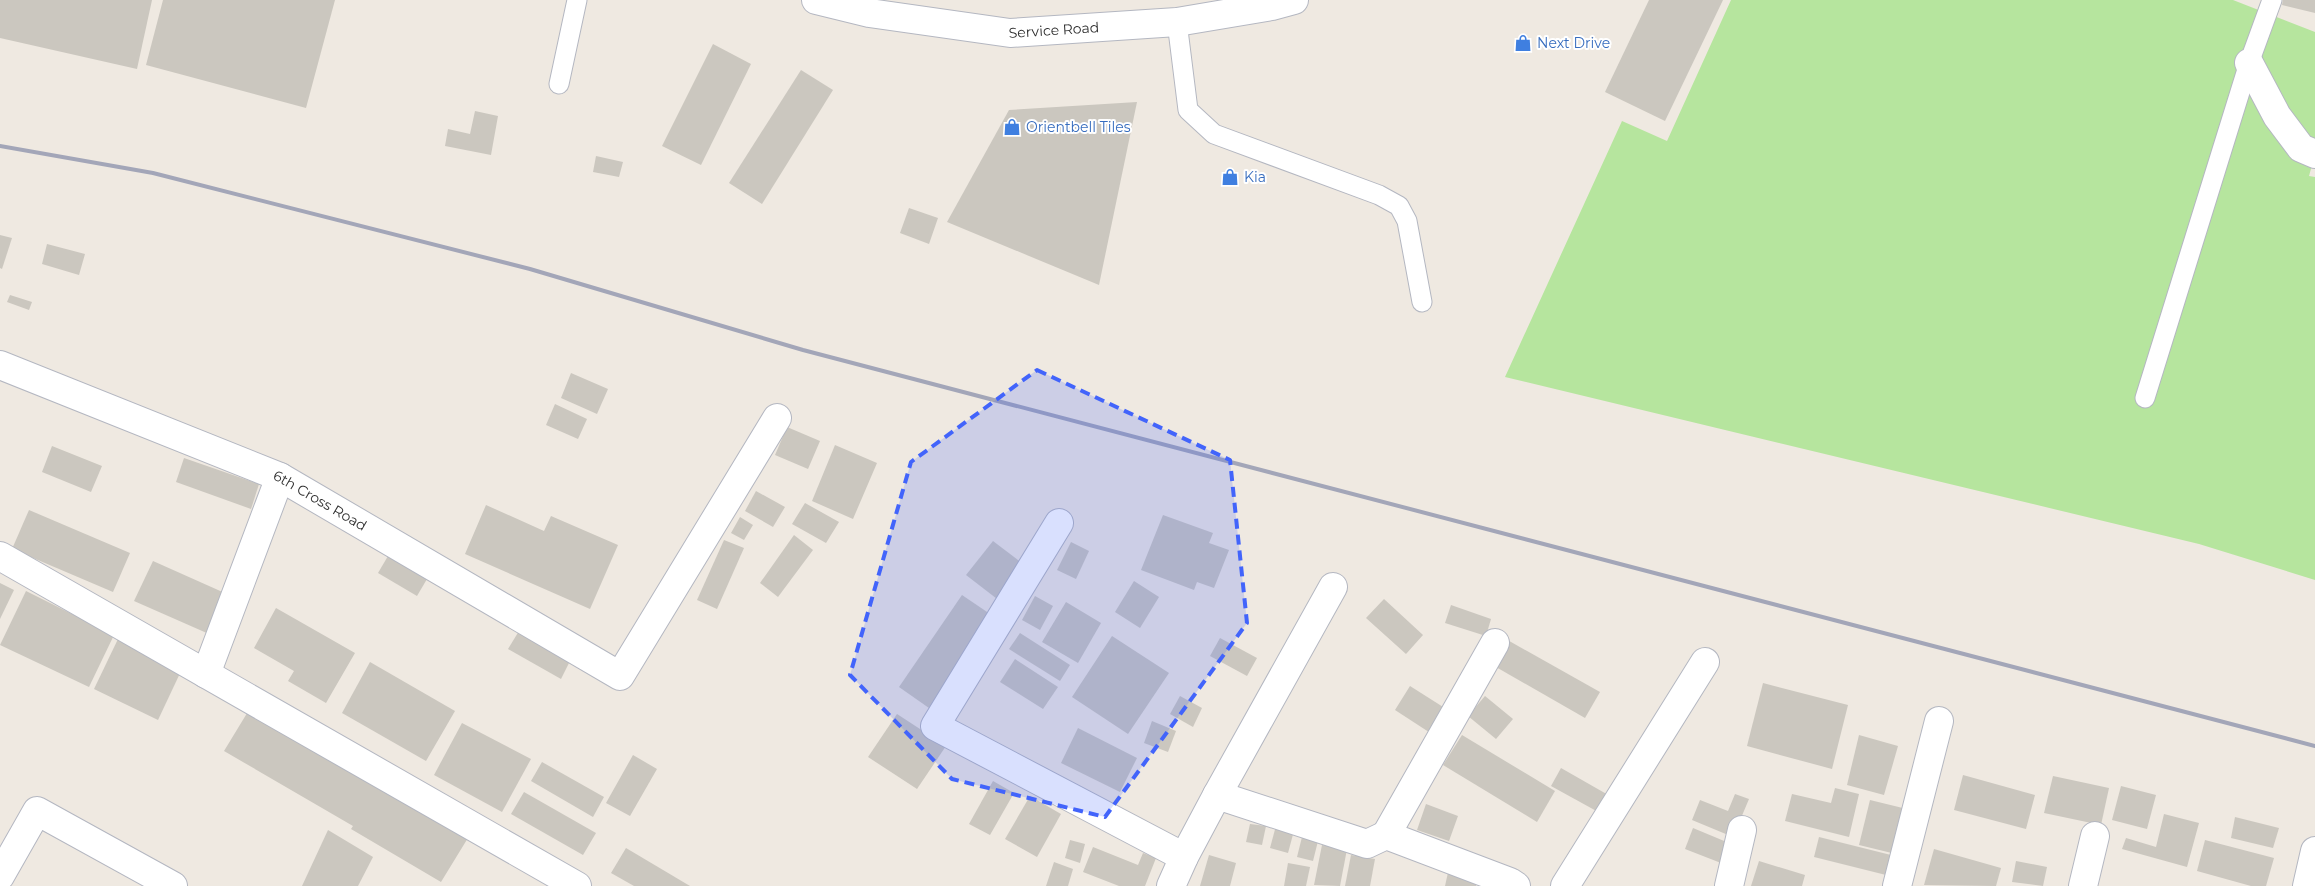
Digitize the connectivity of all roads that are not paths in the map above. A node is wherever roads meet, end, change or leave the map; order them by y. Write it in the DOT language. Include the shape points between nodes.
graph roads {
  1 [pos="577,0"];
  2 [pos="816,0"];
  3 [pos="1294,0"];
  4 [pos="2272,0"];
  5 [pos="1176,22"];
  6 [pos="2249,63"];
  7 [pos="559,84"];
  8 [pos="2315,154"];
  9 [pos="1422,302"];
  10 [pos="0,365"];
  11 [pos="2145,398"];
  12 [pos="777,418"];
  13 [pos="280,477"];
  14 [pos="1059,523"];
  15 [pos="0,556"];
  16 [pos="1333,587"];
  17 [pos="1495,643"];
  18 [pos="1705,662"];
  19 [pos="206,674"];
  20 [pos="1940,722"];
  21 [pos="1217,795"];
  22 [pos="1742,830"];
  23 [pos="1386,835"];
  24 [pos="2096,836"];
  25 [pos="2315,851"];
  26 [pos="1184,857"];
  27 [pos="0,876"];
  28 [pos="173,886"];
  29 [pos="577,886"];
  30 [pos="1171,886"];
  31 [pos="1516,886"];
  32 [pos="1565,886"];
  33 [pos="1729,886"];
  34 [pos="1897,886"];
  35 [pos="2083,886"];
  36 [pos="2307,886"];
  1 -- 7 [label="lane"];
  2 -- 5 [label="street, Service Road" via="869,13 1010,33"];
  3 -- 5 [label="street, Service Road"];
  4 -- 6 [label="lane"];
  5 -- 9 [label="lane" via="1188,110 1214,134 1380,195 1399,206 1407,221"];
  6 -- 8 [label="street" via="2277,116 2300,148"];
  6 -- 11 [label="lane"];
  10 -- 13 [label="street, 6th Cross Road"];
  12 -- 13 [label="street, 6th Cross Road" via="620,676"];
  13 -- 19 [label="street"];
  14 -- 26 [label="street" via="935,726"];
  15 -- 19 [label="street"];
  16 -- 21 [label="street"];
  17 -- 23 [label="street"];
  18 -- 32 [label="street"];
  19 -- 29 [label="street"];
  20 -- 34 [label="street"];
  21 -- 23 [label="street" via="1367,844"];
  21 -- 26 [label="street"];
  22 -- 33 [label="street"];
  23 -- 31 [label="street"];
  24 -- 35 [label="street"];
  25 -- 36 [label="street"];
  26 -- 30 [label="street"];
  27 -- 28 [label="street" via="37,810"];
}
